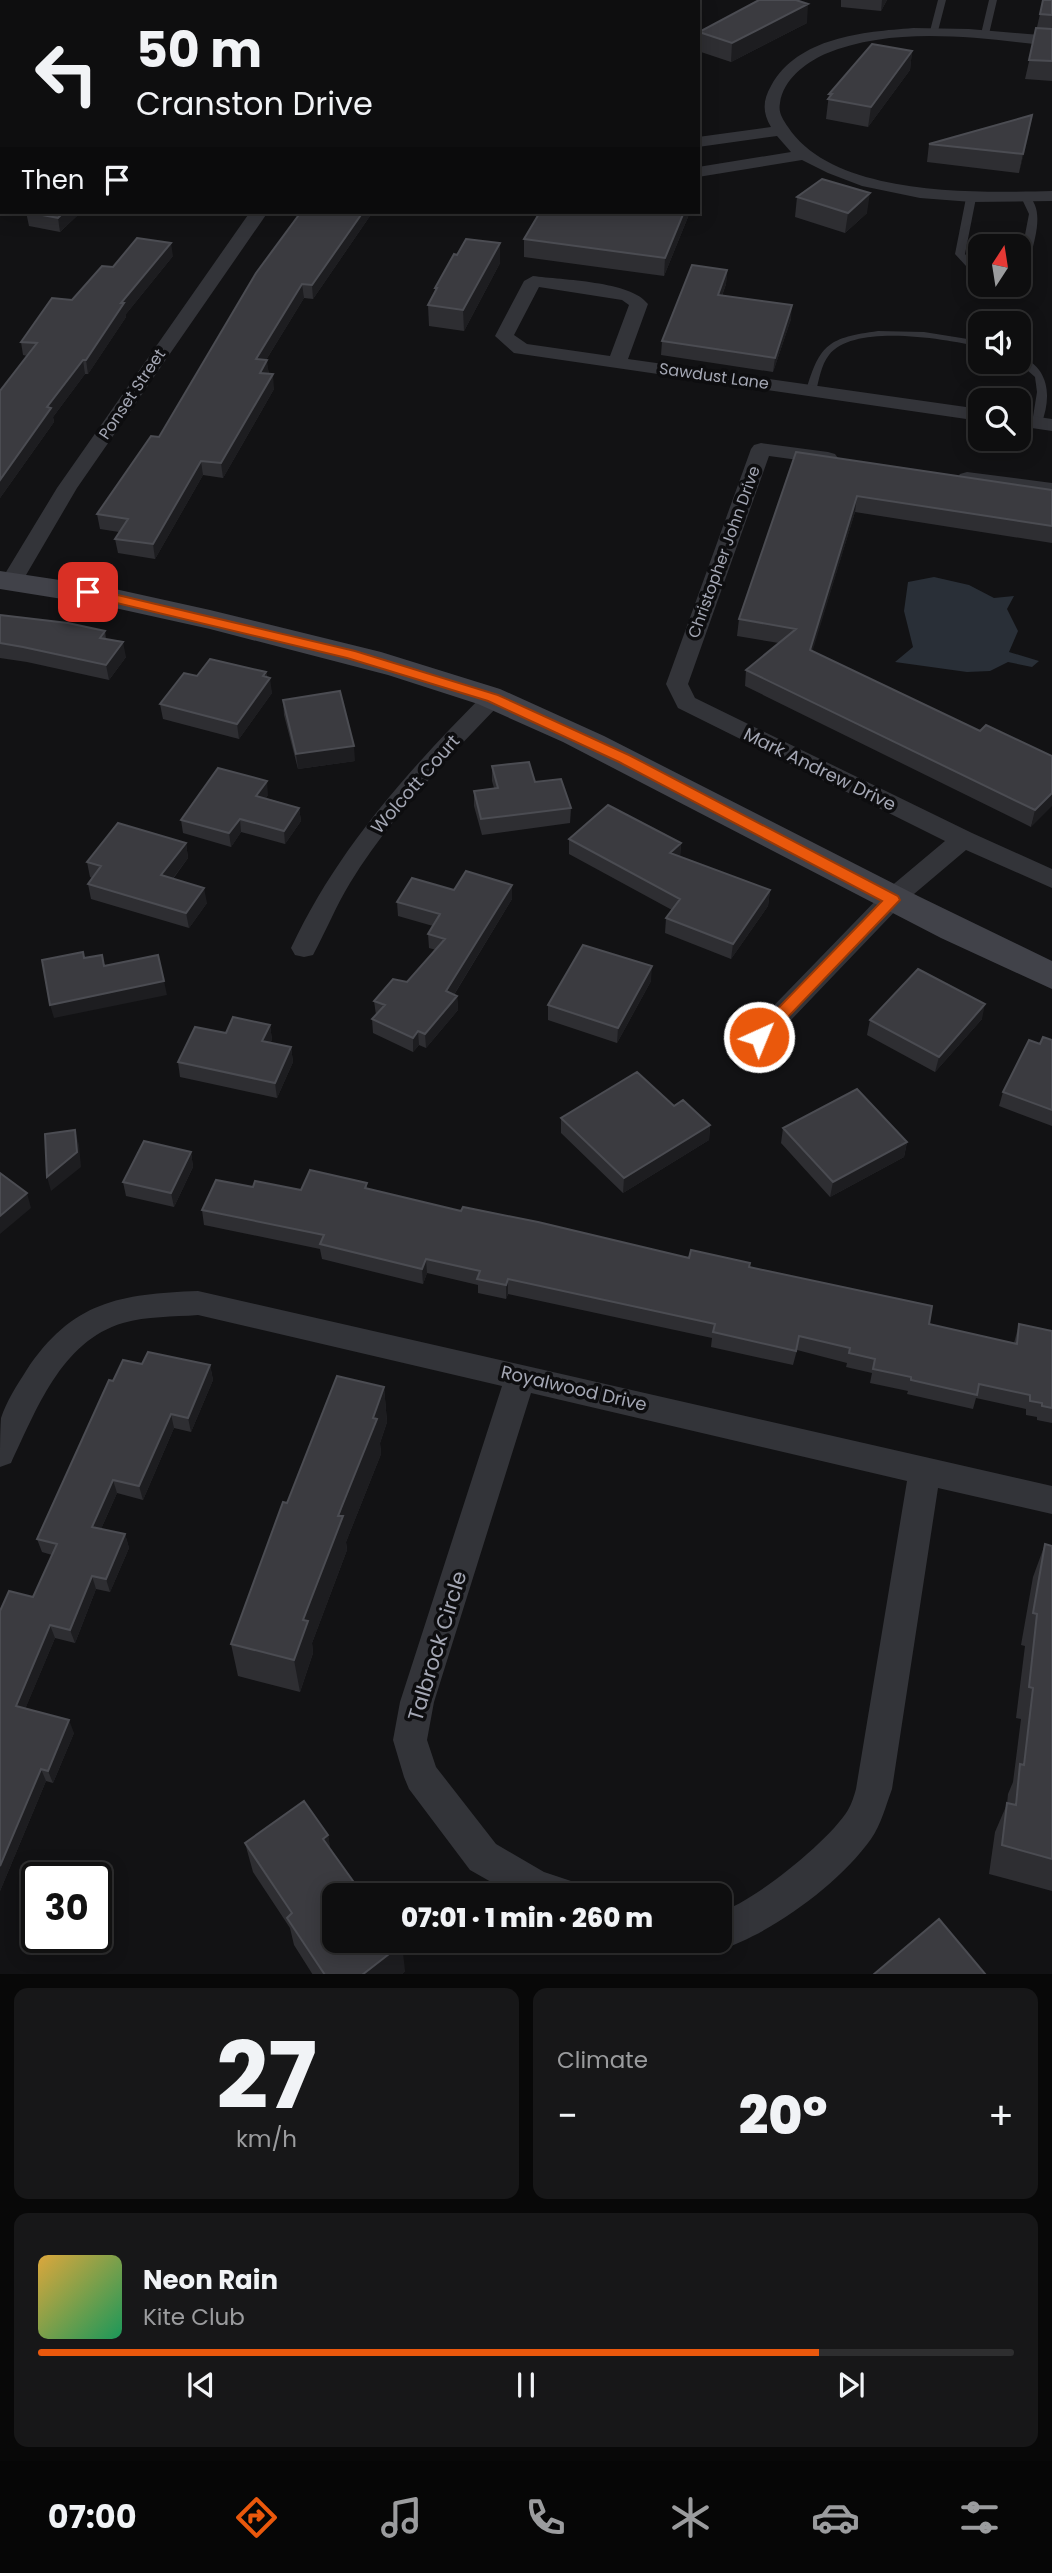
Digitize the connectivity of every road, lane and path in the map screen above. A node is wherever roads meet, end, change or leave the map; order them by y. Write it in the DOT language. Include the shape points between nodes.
graph roads {
  1 [pos="942,0"];
  2 [pos="993,0"];
  3 [pos="934,32"];
  4 [pos="985,34"];
  5 [pos="1052,41"];
  6 [pos="782,130"];
  7 [pos="700,142"];
  8 [pos="806,154"];
  9 [pos="700,172"];
  10 [pos="1052,196"];
  11 [pos="1026,197"];
  12 [pos="971,198"];
  13 [pos="258,214"];
  14 [pos="1030,234"];
  15 [pos="968,263"];
  16 [pos="968,343"];
  17 [pos="617,362"];
  18 [pos="1031,366"];
  19 [pos="811,391"];
  20 [pos="968,413"];
  21 [pos="1036,423"];
  22 [pos="844,461"];
  23 [pos="941,474"];
  24 [pos="1052,489"];
  25 [pos="6,581"];
  26 [pos="680,694"];
  27 [pos="493,698"];
  28 [pos="963,839"];
  29 [pos="1052,879"];
  30 [pos="892,900"];
  31 [pos="304,948"];
  32 [pos="1052,976"];
  33 [pos="759,1037"];
  34 [pos="521,1376"];
  35 [pos="0,1453"];
  36 [pos="925,1471"];
  37 [pos="1052,1500"];
  38 [pos="528,1883"];
  39 [pos="732,1928"];
  1 -- 3 [label="lane"];
  2 -- 4 [label="lane"];
  3 -- 4 [label="street"];
  3 -- 6 [label="street" via="852,41 797,63 779,83 770,106"];
  4 -- 5 [label="street"];
  6 -- 7 [label="street"];
  6 -- 8 [label="street"];
  8 -- 9 [label="street"];
  8 -- 12 [label="street" via="834,170 884,187"];
  10 -- 11 [label="street"];
  11 -- 12 [label="street"];
  11 -- 14 [label="lane" via="1034,214"];
  12 -- 15 [label="lane" via="960,254"];
  13 -- 25 [label="street, Ponset Street"];
  16 -- 19 [label="lane" via="917,335 852,339 825,353"];
  17 -- 17 [label="street, Sawdust Lane" via="521,349 511,343 504,336 533,281 627,295 639,304"];
  17 -- 19 [label="street, Sawdust Lane"];
  18 -- 21 [label="lane" via="1044,379"];
  19 -- 20 [label="street, Sawdust Lane"];
  22 -- 26 [label="street, Christopher John Drive" via="761,449 677,684"];
  23 -- 24 [label="street"];
  25 -- 27 [label="street" via="108,596 235,625 397,667"];
  26 -- 28 [label="street, Mark Andrew Drive" via="686,703"];
  27 -- 30 [label="street" via="626,760"];
  27 -- 31 [label="street, Wolcott Court" via="380,819 317,917"];
  28 -- 29 [label="street, Mark Andrew Drive"];
  28 -- 30 [label="street"];
  30 -- 32 [label="street"];
  30 -- 33 [label="street"];
  34 -- 35 [label="street, Royalwood Drive" via="198,1303 128,1307 71,1334 39,1374"];
  34 -- 36 [label="street, Royalwood Drive"];
  34 -- 38 [label="street, Talbrock Circle" via="417,1702 410,1740 422,1777 482,1857"];
  36 -- 37 [label="street, Royalwood Drive"];
  36 -- 39 [label="street" via="874,1789 859,1825 833,1855 764,1910"];
}
